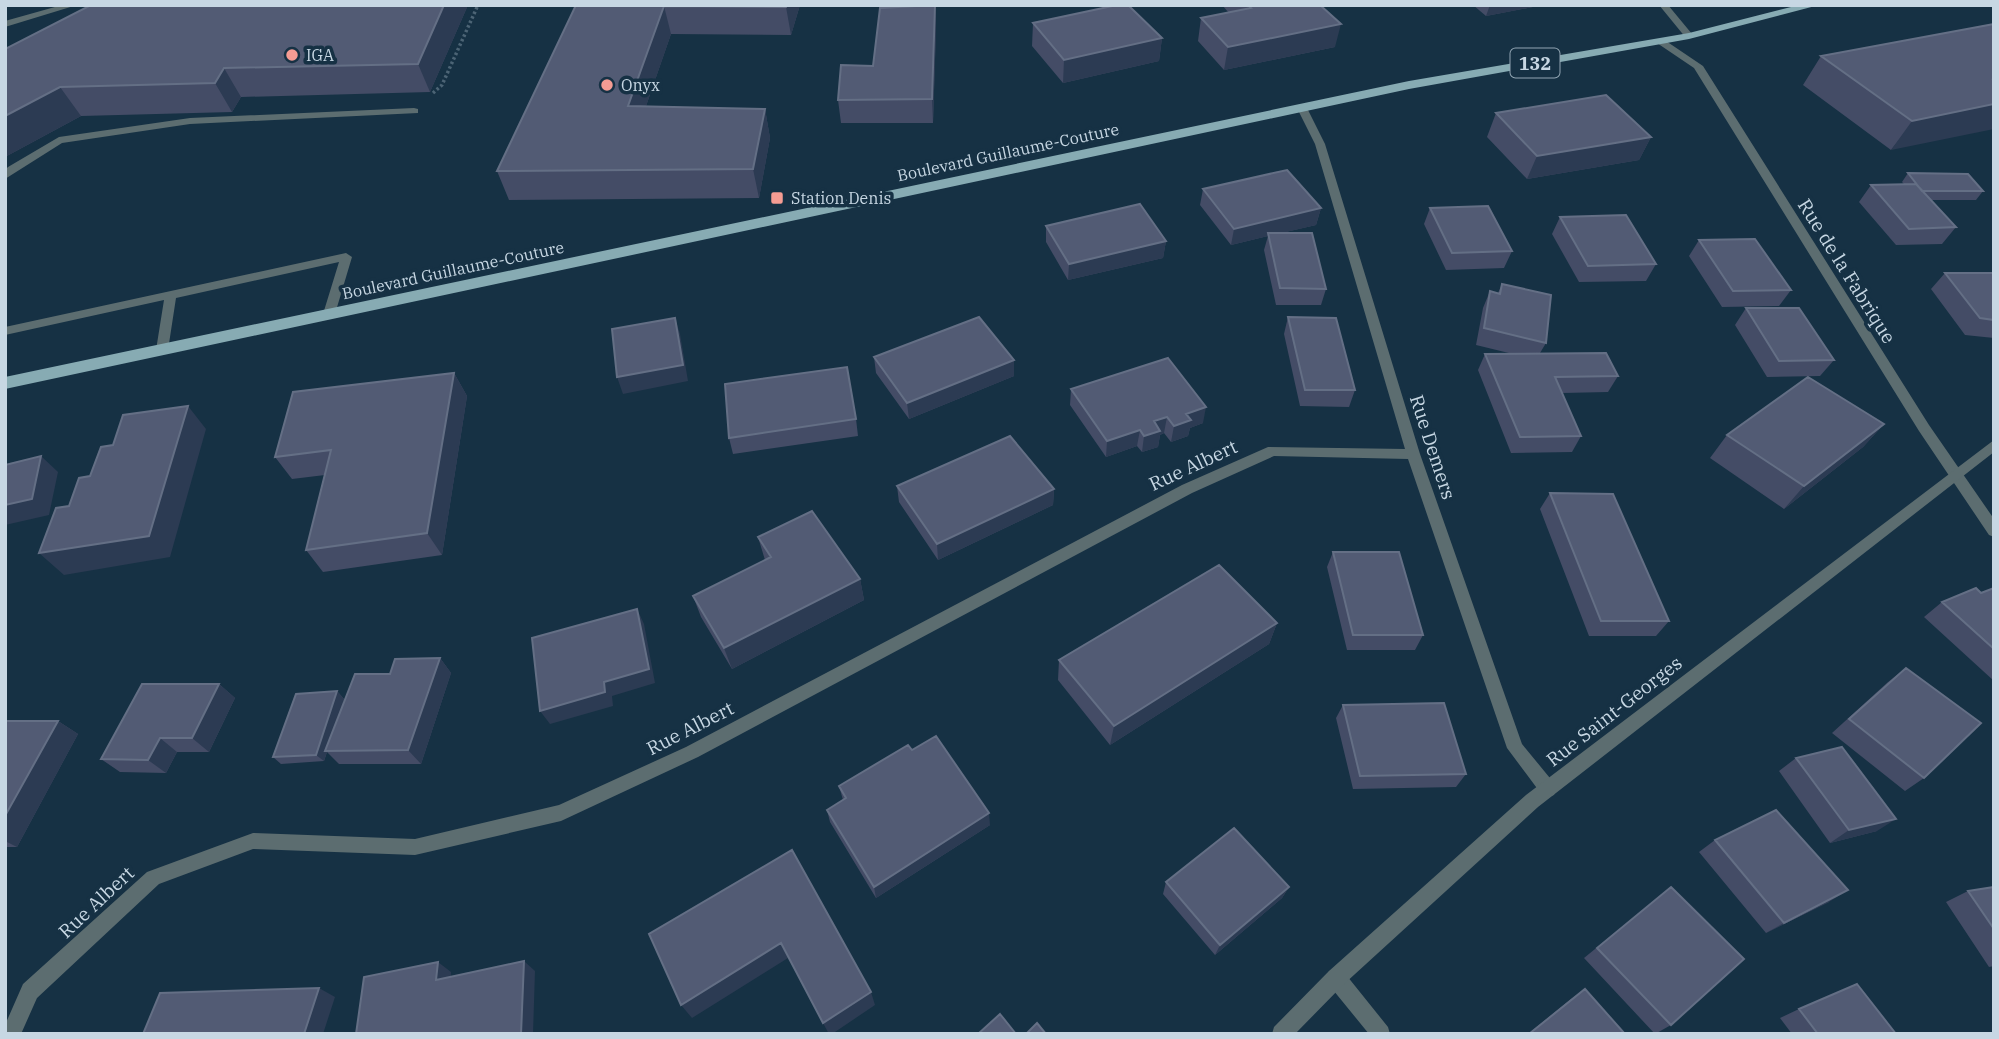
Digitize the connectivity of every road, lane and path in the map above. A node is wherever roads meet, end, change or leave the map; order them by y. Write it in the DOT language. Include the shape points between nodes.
graph roads {
  1 [pos="73,5"];
  2 [pos="478,5"];
  3 [pos="1663,5"];
  4 [pos="1814,5"];
  5 [pos="5,24"];
  6 [pos="1689,36"];
  7 [pos="1660,41"];
  8 [pos="1302,108"];
  9 [pos="414,111"];
  10 [pos="5,176"];
  11 [pos="171,295"];
  12 [pos="329,314"];
  13 [pos="5,331"];
  14 [pos="162,350"];
  15 [pos="5,383"];
  16 [pos="1994,445"];
  17 [pos="1413,454"];
  18 [pos="1955,474"];
  19 [pos="1994,531"];
  20 [pos="1548,789"];
  21 [pos="1336,978"];
  22 [pos="11,1034"];
  23 [pos="1281,1034"];
  24 [pos="1381,1034"];
  1 -- 5 [label="street"];
  2 -- 9 [label="path" via="442,85"];
  3 -- 6 [label="street"];
  4 -- 6 [label="main road, Boulevard Guillaume-Couture / 132"];
  6 -- 7 [label="main road, Boulevard Guillaume-Couture / 132"];
  7 -- 8 [label="main road, Boulevard Guillaume-Couture / 132"];
  7 -- 18 [label="street, Rue de la Fabrique" via="1698,66"];
  8 -- 12 [label="main road, Boulevard Guillaume-Couture / 132"];
  8 -- 17 [label="street, Rue Demers" via="1320,144"];
  9 -- 10 [label="street" via="190,121 59,140"];
  11 -- 12 [label="street" via="346,257"];
  11 -- 13 [label="street"];
  11 -- 14 [label="street"];
  12 -- 14 [label="main road, Boulevard Guillaume-Couture / 132"];
  14 -- 15 [label="main road, Boulevard Guillaume-Couture / 132"];
  16 -- 18 [label="street, Rue Saint-Georges"];
  17 -- 20 [label="street, Rue Demers" via="1515,748"];
  17 -- 22 [label="street, Rue Albert" via="1273,451 1187,489 692,752 561,813 415,847 253,841 153,878 30,991"];
  18 -- 19 [label="street, Rue de la Fabrique"];
  18 -- 20 [label="street, Rue Saint-Georges"];
  20 -- 21 [label="street, Rue Saint-Georges"];
  21 -- 23 [label="street, Rue Saint-Georges"];
  21 -- 24 [label="street"];
}
